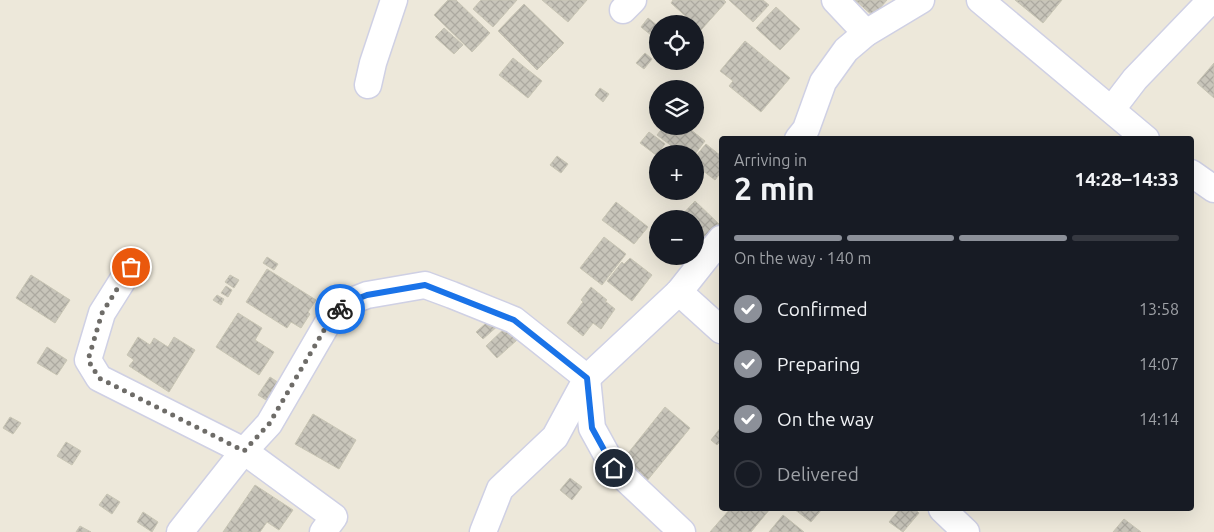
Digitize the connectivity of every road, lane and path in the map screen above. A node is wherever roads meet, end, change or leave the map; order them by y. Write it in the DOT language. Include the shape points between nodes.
graph roads {
  1 [pos="394,0"];
  2 [pos="835,0"];
  3 [pos="921,0"];
  4 [pos="980,0"];
  5 [pos="1211,0"];
  6 [pos="866,33"];
  7 [pos="368,85"];
  8 [pos="1112,109"];
  9 [pos="800,136"];
  10 [pos="1142,136"];
  11 [pos="1194,174"];
  12 [pos="1214,189"];
  13 [pos="719,242"];
  14 [pos="131,267"];
  15 [pos="679,292"];
  16 [pos="719,328"];
  17 [pos="587,378"];
  18 [pos="244,451"];
  19 [pos="944,511"];
  20 [pos="180,532"];
  21 [pos="323,532"];
  22 [pos="483,532"];
  23 [pos="682,532"];
  24 [pos="966,532"];
  1 -- 7 [label="street"];
  2 -- 6 [label="street"];
  3 -- 6 [label="street"];
  4 -- 8 [label="street"];
  5 -- 8 [label="street" via="1135,79"];
  6 -- 9 [label="street" via="846,50 823,82"];
  8 -- 10 [label="street"];
  11 -- 12 [label="street"];
  13 -- 15 [label="street"];
  14 -- 18 [label="street" via="102,313 88,360 99,378"];
  15 -- 16 [label="street"];
  15 -- 17 [label="street"];
  17 -- 18 [label="street" via="514,320 452,295 425,285 367,295 344,304 330,320 269,424"];
  17 -- 22 [label="street" via="555,437 500,489"];
  17 -- 23 [label="street" via="592,428 614,468"];
  18 -- 20 [label="street"];
  18 -- 21 [label="street" via="334,517"];
  19 -- 24 [label="street"];
}
